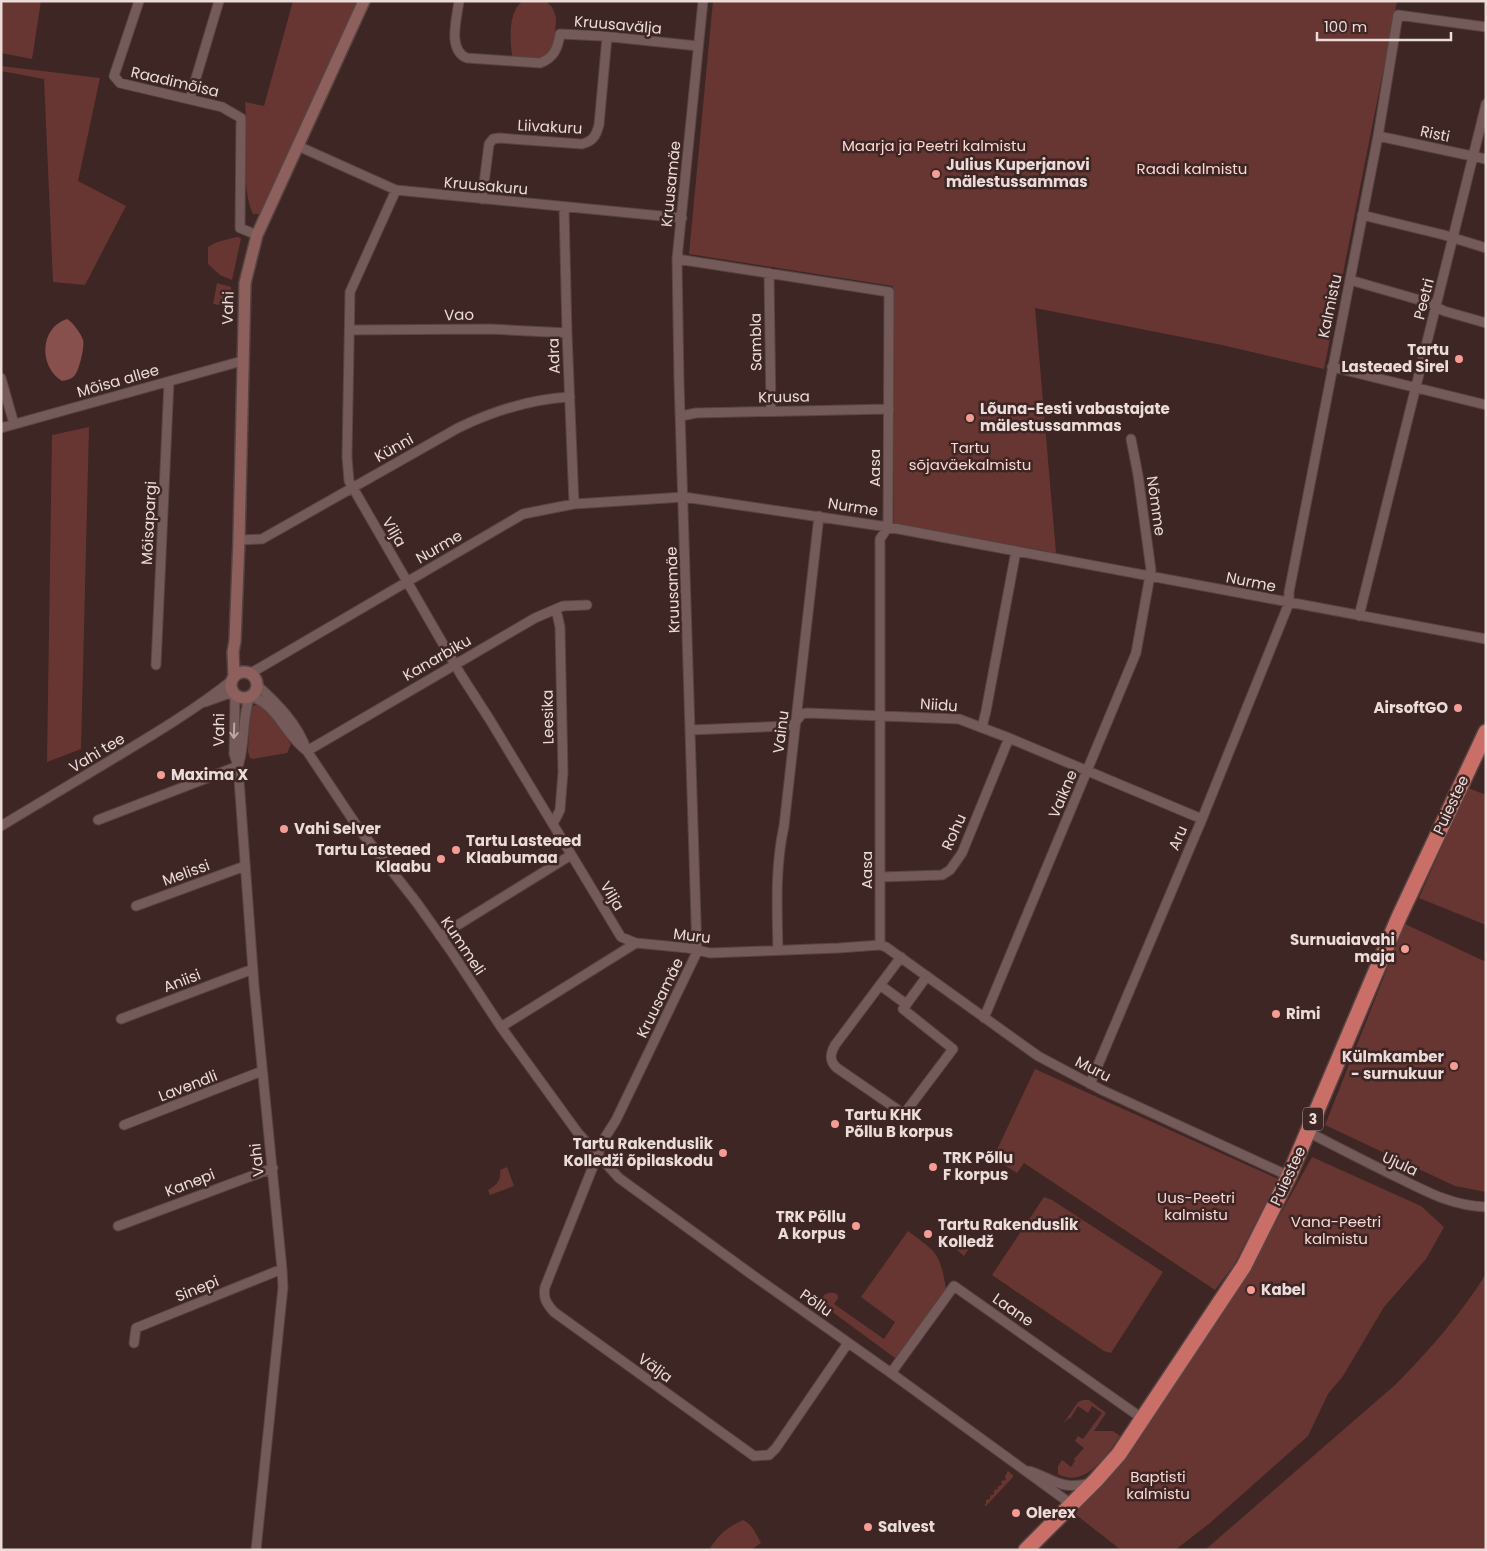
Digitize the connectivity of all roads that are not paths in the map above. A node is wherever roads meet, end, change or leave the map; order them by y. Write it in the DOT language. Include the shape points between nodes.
graph roads {
  1 [pos="139,1"];
  2 [pos="219,1"];
  3 [pos="364,1"];
  4 [pos="459,1"];
  5 [pos="703,1"];
  6 [pos="1486,27"];
  7 [pos="607,37"];
  8 [pos="698,46"];
  9 [pos="190,98"];
  10 [pos="1486,104"];
  11 [pos="1378,136"];
  12 [pos="298,146"];
  13 [pos="1473,156"];
  14 [pos="1486,159"];
  15 [pos="396,190"];
  16 [pos="482,199"];
  17 [pos="564,207"];
  18 [pos="1362,215"];
  19 [pos="682,218"];
  20 [pos="257,235"];
  21 [pos="1453,238"];
  22 [pos="1486,248"];
  23 [pos="677,258"];
  24 [pos="769,273"];
  25 [pos="1350,280"];
  26 [pos="1436,307"];
  27 [pos="1486,324"];
  28 [pos="350,330"];
  29 [pos="567,333"];
  30 [pos="242,361"];
  31 [pos="1332,367"];
  32 [pos="1,378"];
  33 [pos="168,382"];
  34 [pos="1416,388"];
  35 [pos="570,397"];
  36 [pos="1486,405"];
  37 [pos="889,408"];
  38 [pos="771,411"];
  39 [pos="680,416"];
  40 [pos="14,424"];
  41 [pos="1,428"];
  42 [pos="1131,438"];
  43 [pos="352,487"];
  44 [pos="684,497"];
  45 [pos="574,504"];
  46 [pos="819,516"];
  47 [pos="888,526"];
  48 [pos="239,540"];
  49 [pos="1016,551"];
  50 [pos="1151,577"];
  51 [pos="407,582"];
  52 [pos="1289,602"];
  53 [pos="587,605"];
  54 [pos="556,609"];
  55 [pos="1359,616"];
  56 [pos="1486,639"];
  57 [pos="235,642"];
  58 [pos="454,664"];
  59 [pos="156,665"];
  60 [pos="249,672"];
  61 [pos="233,678"];
  62 [pos="257,685"];
  63 [pos="236,695"];
  64 [pos="250,696"];
  65 [pos="205,702"];
  66 [pos="880,715"];
  67 [pos="797,720"];
  68 [pos="982,727"];
  69 [pos="690,730"];
  70 [pos="1486,732"];
  71 [pos="1009,738"];
  72 [pos="307,751"];
  73 [pos="238,766"];
  74 [pos="1087,771"];
  75 [pos="1202,819"];
  76 [pos="98,820"];
  77 [pos="552,823"];
  78 [pos="1,826"];
  79 [pos="572,855"];
  80 [pos="245,866"];
  81 [pos="880,877"];
  82 [pos="136,906"];
  83 [pos="440,936"];
  84 [pos="636,943"];
  85 [pos="880,945"];
  86 [pos="697,950"];
  87 [pos="778,950"];
  88 [pos="901,957"];
  89 [pos="253,968"];
  90 [pos="927,976"];
  91 [pos="880,985"];
  92 [pos="906,1004"];
  93 [pos="984,1018"];
  94 [pos="121,1019"];
  95 [pos="501,1027"];
  96 [pos="263,1074"];
  97 [pos="1090,1084"];
  98 [pos="124,1125"];
  99 [pos="1308,1132"];
  100 [pos="598,1156"];
  101 [pos="273,1168"];
  102 [pos="1289,1176"];
  103 [pos="1486,1207"];
  104 [pos="118,1226"];
  105 [pos="282,1269"];
  106 [pos="134,1343"];
  107 [pos="848,1343"];
  108 [pos="891,1372"];
  109 [pos="1143,1419"];
  110 [pos="1022,1469"];
  111 [pos="1096,1480"];
  112 [pos="1071,1504"];
  113 [pos="256,1550"];
  114 [pos="1026,1550"];
  1 -- 9 [label="street, Raadimõisa" via="114,76 120,83"];
  2 -- 9 [label="street"];
  3 -- 12 [label="street, Vahi"];
  4 -- 7 [label="street, Kruusavälja" via="454,44 458,53 467,58 540,63 554,55 560,34"];
  5 -- 8 [label="street, Kruusamäe"];
  6 -- 11 [label="street, Kalmistu" via="1398,15"];
  7 -- 8 [label="street, Kruusavälja"];
  7 -- 16 [label="street, Liivakuru" via="599,124 591,142 493,140 489,144"];
  8 -- 19 [label="street, Kruusamäe"];
  9 -- 20 [label="street, Raadimõisa" via="222,107 240,118 240,228"];
  10 -- 13 [label="street, Peetri"];
  11 -- 13 [label="street, Risti"];
  11 -- 18 [label="street, Kalmistu"];
  12 -- 15 [label="street, Kruusakuru"];
  12 -- 20 [label="street, Vahi"];
  13 -- 14 [label="street, Risti"];
  13 -- 21 [label="street, Peetri"];
  15 -- 16 [label="street, Kruusakuru"];
  15 -- 28 [label="street, Vilja" via="350,292"];
  16 -- 17 [label="street, Kruusakuru"];
  17 -- 19 [label="street, Kruusakuru"];
  17 -- 29 [label="street, Adra"];
  18 -- 21 [label="street"];
  18 -- 25 [label="street, Kalmistu"];
  19 -- 23 [label="street, Kruusamäe"];
  20 -- 30 [label="street, Vahi" via="244,289"];
  21 -- 22 [label="street"];
  21 -- 26 [label="street, Peetri"];
  23 -- 24 [label="street, Aasa"];
  23 -- 39 [label="street, Kruusamäe"];
  24 -- 37 [label="street, Aasa" via="889,292"];
  24 -- 38 [label="street, Sambla"];
  25 -- 26 [label="street"];
  25 -- 31 [label="street, Kalmistu"];
  26 -- 27 [label="street"];
  26 -- 34 [label="street, Peetri"];
  28 -- 29 [label="street, Vao" via="490,329"];
  28 -- 43 [label="street, Vilja" via="347,457"];
  29 -- 35 [label="street, Adra"];
  30 -- 33 [label="street, Mõisa allee"];
  30 -- 48 [label="street, Vahi"];
  31 -- 34 [label="street"];
  31 -- 52 [label="street, Kalmistu"];
  32 -- 40 [label="street"];
  33 -- 40 [label="street, Mõisa allee"];
  33 -- 59 [label="street, Mõisapargi"];
  34 -- 36 [label="street"];
  34 -- 55 [label="street, Peetri"];
  35 -- 43 [label="street, Künni" via="523,404 488,414"];
  35 -- 45 [label="street, Adra"];
  37 -- 38 [label="street, Kruusa"];
  37 -- 47 [label="street, Aasa"];
  38 -- 39 [label="street, Kruusa"];
  39 -- 44 [label="street, Kruusamäe"];
  40 -- 41 [label="street, Mõisa allee"];
  42 -- 50 [label="street, Nõmme"];
  43 -- 48 [label="street, Künni" via="262,539"];
  43 -- 51 [label="street, Vilja"];
  44 -- 45 [label="street, Nurme"];
  44 -- 46 [label="street, Nurme"];
  44 -- 69 [label="street, Kruusamäe"];
  45 -- 51 [label="street, Nurme" via="523,514"];
  46 -- 47 [label="street, Nurme"];
  46 -- 67 [label="street, Vainu"];
  47 -- 49 [label="street, Nurme"];
  47 -- 66 [label="street, Aasa" via="880,539"];
  48 -- 57 [label="street, Vahi"];
  49 -- 50 [label="street, Nurme"];
  49 -- 68 [label="street"];
  50 -- 52 [label="street, Nurme"];
  50 -- 74 [label="street, Vaikne" via="1136,653"];
  51 -- 58 [label="street, Vilja"];
  51 -- 60 [label="street, Nurme"];
  52 -- 55 [label="street, Nurme"];
  52 -- 75 [label="street, Aru"];
  53 -- 54 [label="street, Kanarbiku"];
  54 -- 58 [label="street, Kanarbiku"];
  54 -- 77 [label="street, Leesika" via="560,627 563,772 560,810"];
  55 -- 56 [label="street, Nurme"];
  57 -- 60 [label="street, Vahi" via="240,659"];
  57 -- 61 [label="street, Vahi"];
  58 -- 72 [label="street, Kanarbiku"];
  58 -- 77 [label="street, Vilja"];
  60 -- 61 [label="street" via="238,673"];
  60 -- 62 [label="street" via="255,676"];
  61 -- 63 [label="street" via="232,689"];
  61 -- 65 [label="street, Vahi tee"];
  62 -- 64 [label="street"];
  62 -- 72 [label="street, Kummeli" via="284,711 304,740"];
  63 -- 64 [label="street" via="242,698"];
  63 -- 65 [label="street, Vahi tee" via="227,694"];
  63 -- 73 [label="street, Vahi, one-way" via="234,754"];
  64 -- 72 [label="street, Kummeli" via="269,706"];
  64 -- 73 [label="street, Vahi"];
  65 -- 78 [label="street, Vahi tee"];
  66 -- 67 [label="street, Niidu" via="807,713"];
  66 -- 68 [label="street, Niidu" via="958,719"];
  66 -- 81 [label="street, Aasa"];
  67 -- 69 [label="street, Niidu" via="786,726"];
  67 -- 87 [label="street, Vainu" via="779,856"];
  68 -- 71 [label="street, Niidu"];
  69 -- 86 [label="street, Kruusamäe"];
  70 -- 99 [label="highway, Puiestee / 3" via="1399,917"];
  71 -- 74 [label="street, Niidu"];
  71 -- 81 [label="street, Rohu" via="962,853 950,870 942,875"];
  72 -- 83 [label="street, Kummeli" via="359,829"];
  73 -- 76 [label="street"];
  73 -- 80 [label="street, Vahi"];
  74 -- 75 [label="street, Niidu"];
  74 -- 93 [label="street, Vaikne"];
  75 -- 97 [label="street, Aru"];
  77 -- 79 [label="street, Vilja"];
  79 -- 83 [label="street"];
  79 -- 84 [label="street, Vilja" via="621,937"];
  80 -- 82 [label="street, Melissi"];
  80 -- 89 [label="street, Vahi"];
  81 -- 85 [label="street, Aasa"];
  83 -- 95 [label="street, Kummeli"];
  84 -- 86 [label="street, Muru"];
  84 -- 95 [label="street"];
  85 -- 87 [label="street, Muru"];
  85 -- 88 [label="street, Muru"];
  86 -- 87 [label="street, Muru" via="710,953"];
  86 -- 100 [label="street, Kruusamäe"];
  88 -- 90 [label="street, Muru"];
  88 -- 91 [label="street"];
  89 -- 94 [label="street, Aniisi"];
  89 -- 96 [label="street, Vahi"];
  90 -- 92 [label="street"];
  90 -- 93 [label="street, Muru"];
  91 -- 92 [label="street"];
  91 -- 92 [label="street" via="831,1051 831,1060 837,1068 906,1115 953,1049 902,1009"];
  93 -- 97 [label="street, Muru" via="1038,1056"];
  95 -- 100 [label="street, Kummeli"];
  96 -- 98 [label="street, Lavendli"];
  96 -- 101 [label="street, Vahi"];
  97 -- 102 [label="street, Muru"];
  99 -- 102 [label="highway, Puiestee / 3"];
  99 -- 103 [label="street, Ujula" via="1442,1198 1458,1204"];
  100 -- 107 [label="street, Põllu" via="619,1178"];
  100 -- 107 [label="street, Välja" via="545,1287 546,1303 554,1312 754,1456 769,1455 776,1448"];
  101 -- 104 [label="street, Kanepi"];
  101 -- 105 [label="street, Vahi"];
  102 -- 109 [label="highway, Puiestee / 3" via="1244,1266"];
  105 -- 106 [label="street, Sinepi" via="136,1328"];
  105 -- 113 [label="street, Vahi" via="274,1388"];
  107 -- 108 [label="street, Põllu"];
  108 -- 109 [label="street, Laane" via="954,1286"];
  108 -- 110 [label="street, Põllu"];
  109 -- 111 [label="highway, Puiestee / 3"];
  110 -- 111 [label="street, Põllu" via="1066,1486"];
  110 -- 112 [label="street, Põllu"];
  111 -- 112 [label="highway, Puiestee / 3"];
  112 -- 114 [label="highway, 3"];
}
